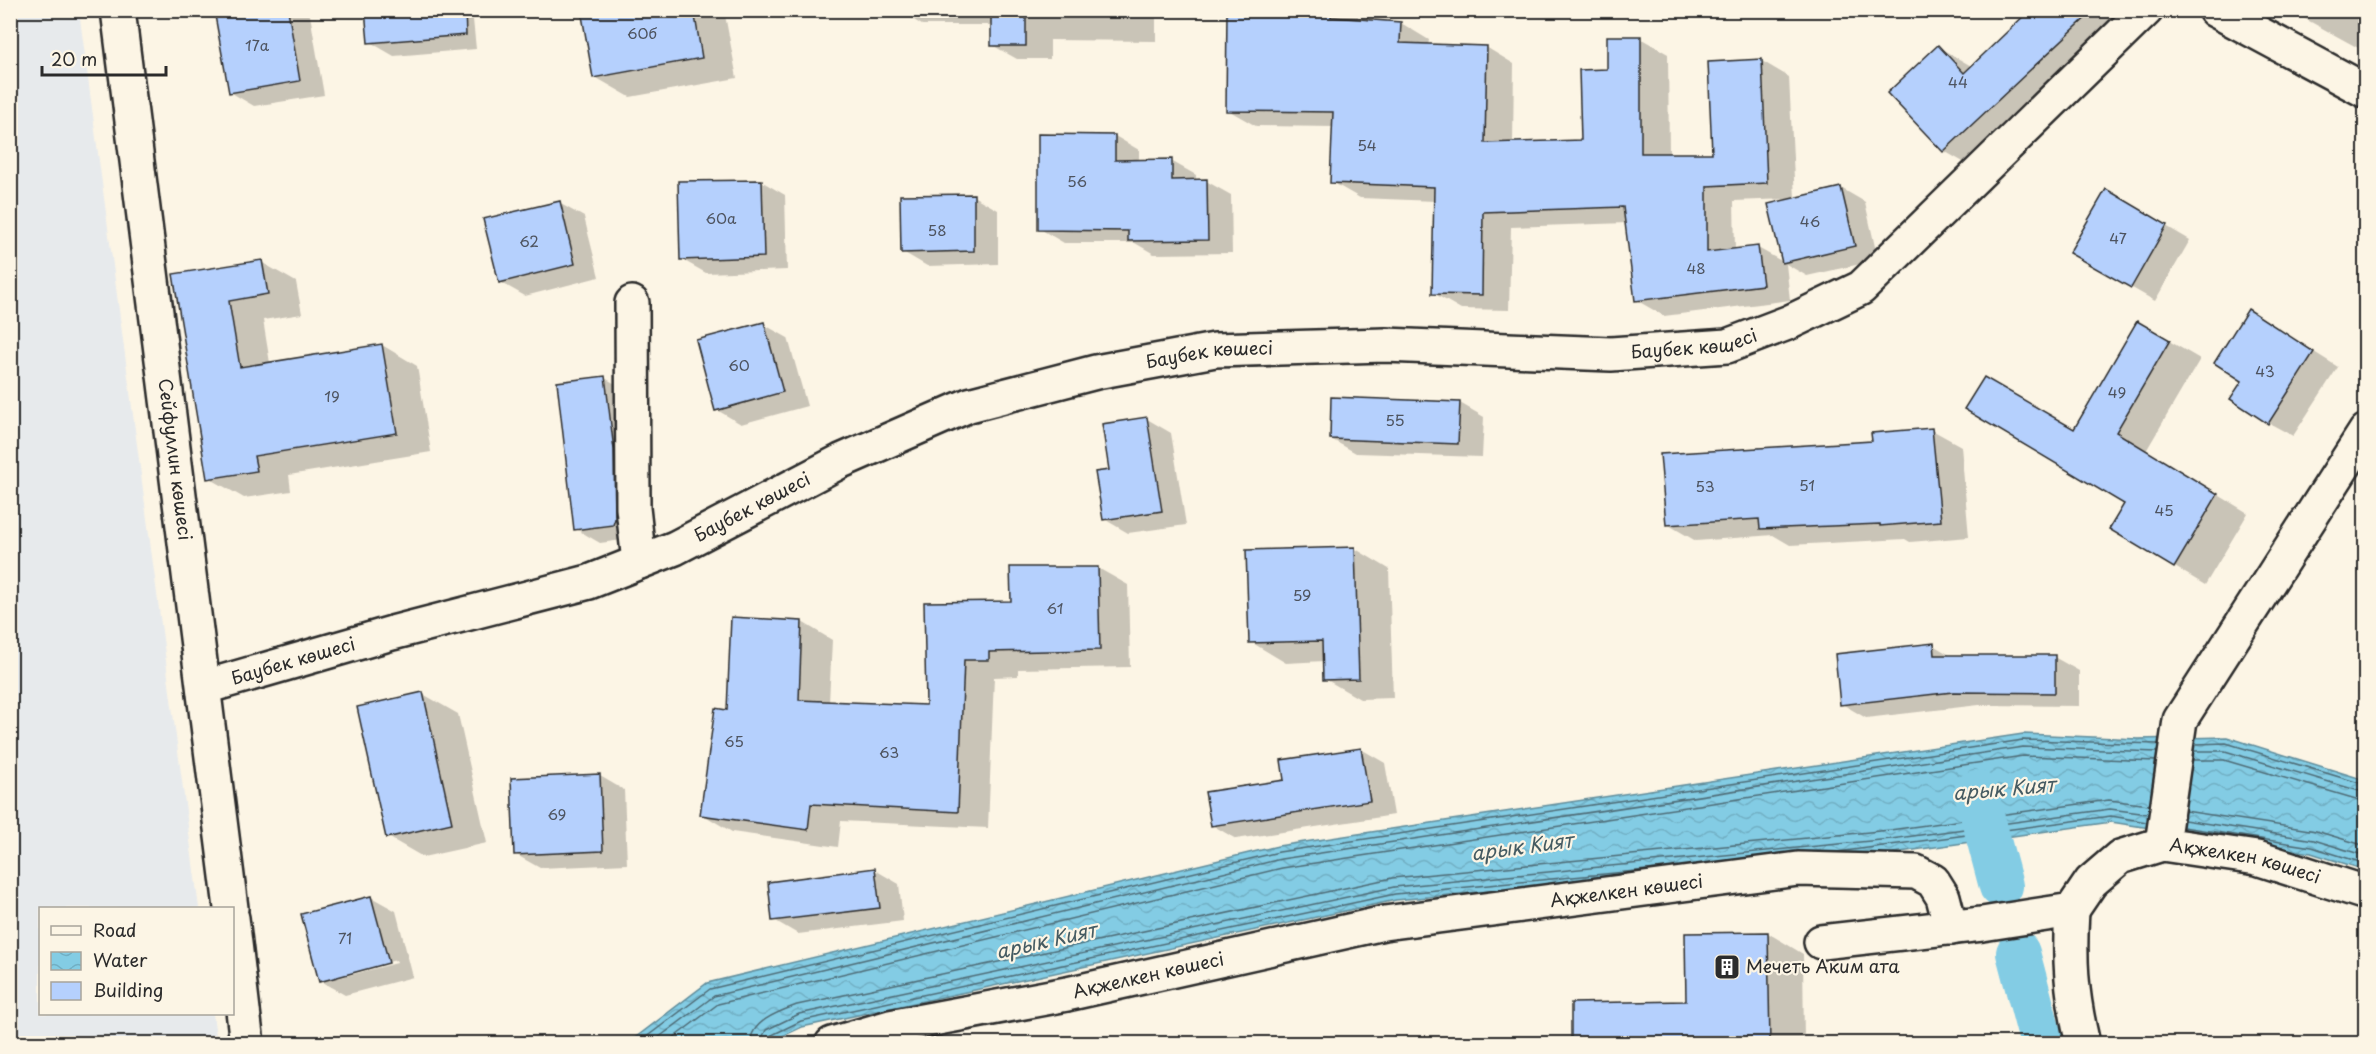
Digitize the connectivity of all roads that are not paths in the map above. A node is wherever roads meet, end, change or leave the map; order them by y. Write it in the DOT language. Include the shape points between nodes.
graph roads {
  1 [pos="118,10"];
  2 [pos="2146,10"];
  3 [pos="2215,10"];
  4 [pos="2366,91"];
  5 [pos="632,303"];
  6 [pos="2366,431"];
  7 [pos="639,562"];
  8 [pos="205,687"];
  9 [pos="2162,840"];
  10 [pos="2366,894"];
  11 [pos="231,907"];
  12 [pos="2072,910"];
  13 [pos="1951,927"];
  14 [pos="234,935"];
  15 [pos="1821,942"];
  16 [pos="247,1044"];
  17 [pos="832,1044"];
  18 [pos="2083,1044"];
  1 -- 8 [label="street, Сейфуллин көшесі"];
  2 -- 7 [label="street, Баубек көшесі" via="1861,288 1727,346 1611,354 1385,345 1215,350 1096,372 969,405 841,461 675,548"];
  3 -- 4 [label="street"];
  5 -- 7 [label="street" via="633,508"];
  6 -- 9 [label="street" via="2180,720"];
  7 -- 8 [label="street, Баубек көшесі" via="589,582"];
  8 -- 11 [label="street, Сейфуллин көшесі"];
  9 -- 10 [label="street, Ақжелкен көшесі" via="2257,858"];
  9 -- 12 [label="street, Ақжелкен көшесі" via="2120,857 2091,882"];
  12 -- 13 [label="street"];
  12 -- 18 [label="street" via="2069,961 2073,1004"];
  13 -- 15 [label="street"];
  13 -- 17 [label="street, Ақжелкен көшесі" via="1943,897 1933,882 1916,872 1798,869 1384,923 1067,994 890,1027"];
  14 -- 16 [label="street"];
}
